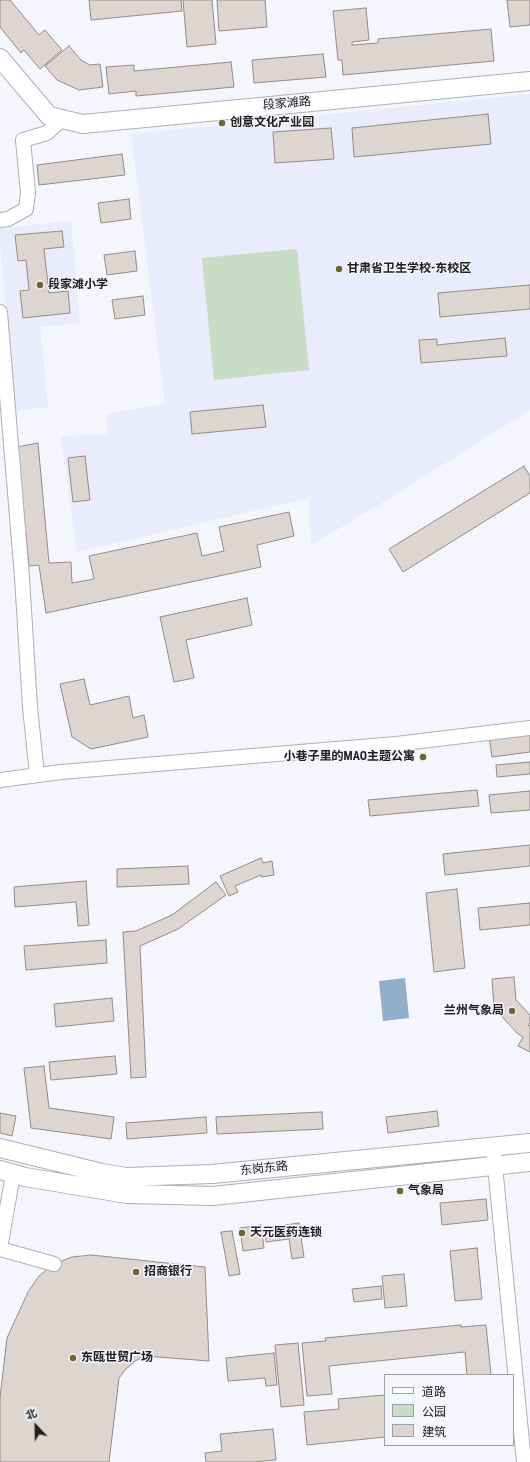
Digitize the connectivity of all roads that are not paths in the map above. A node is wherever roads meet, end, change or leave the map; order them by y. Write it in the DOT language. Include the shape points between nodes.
graph roads {
  1 [pos="0,58"];
  2 [pos="530,81"];
  3 [pos="62,119"];
  4 [pos="0,220"];
  5 [pos="0,312"];
  6 [pos="530,728"];
  7 [pos="37,775"];
  8 [pos="0,780"];
  9 [pos="530,1143"];
  10 [pos="493,1147"];
  11 [pos="0,1148"];
  12 [pos="530,1162"];
  13 [pos="495,1166"];
  14 [pos="7,1172"];
  15 [pos="0,1249"];
  16 [pos="54,1264"];
  17 [pos="524,1462"];
  1 -- 3 [label="main road, 段家滩路" via="49,116"];
  2 -- 3 [label="main road, 段家滩路" via="83,124"];
  3 -- 4 [label="street" via="48,133 23,140 28,193 26,209"];
  5 -- 7 [label="street"];
  6 -- 7 [label="street" via="396,744"];
  7 -- 8 [label="street"];
  9 -- 10 [label="main road, 东岗东路"];
  10 -- 11 [label="main road, 东岗东路" via="212,1174 126,1177"];
  10 -- 13 [label="street"];
  12 -- 13 [label="main road, 东岗东路"];
  13 -- 14 [label="main road, 东岗东路" via="213,1196 127,1194"];
  13 -- 17 [label="street"];
  14 -- 15 [label="street"];
  15 -- 16 [label="street"];
}
